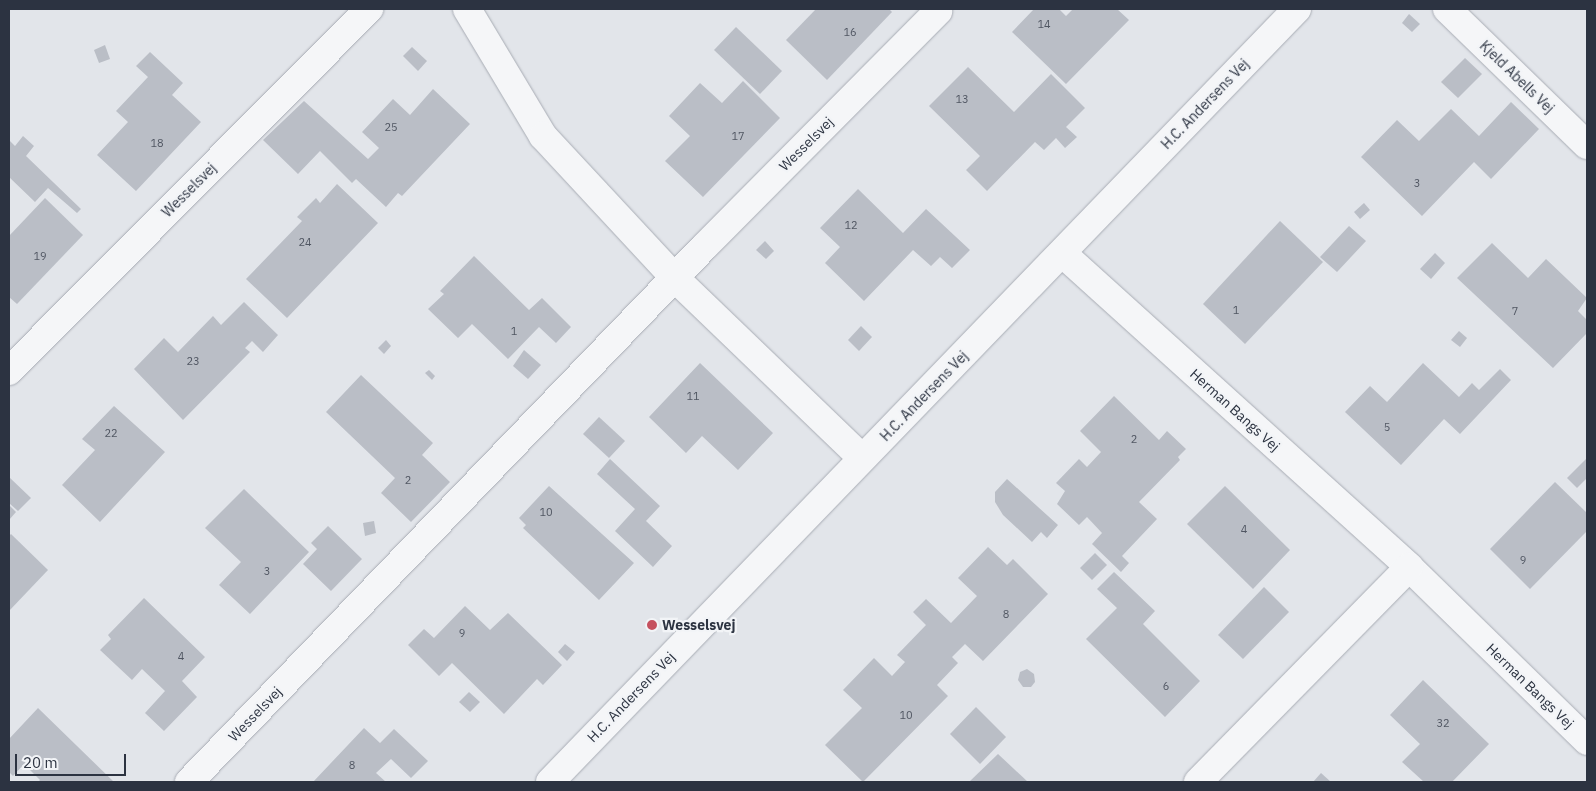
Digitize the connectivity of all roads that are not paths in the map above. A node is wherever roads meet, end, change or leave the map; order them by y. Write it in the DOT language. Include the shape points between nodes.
graph roads {
  1 [pos="368,9"];
  2 [pos="467,9"];
  3 [pos="1297,9"];
  4 [pos="1447,9"];
  5 [pos="938,11"];
  6 [pos="1587,145"];
  7 [pos="1062,253"];
  8 [pos="676,279"];
  9 [pos="9,371"];
  10 [pos="862,458"];
  11 [pos="1409,567"];
  12 [pos="1587,741"];
  13 [pos="189,782"];
  14 [pos="550,782"];
  15 [pos="1198,782"];
  1 -- 9 [label="street, Wesselsvej"];
  2 -- 8 [label="street" via="543,136"];
  3 -- 7 [label="street, H.C. Andersens Vej"];
  4 -- 6 [label="street, Kjeld Abells Vej"];
  5 -- 8 [label="street, Wesselsvej"];
  7 -- 10 [label="street, H.C. Andersens Vej"];
  7 -- 11 [label="street, Herman Bangs Vej"];
  8 -- 10 [label="street"];
  8 -- 13 [label="street, Wesselsvej"];
  10 -- 14 [label="street, H.C. Andersens Vej"];
  11 -- 12 [label="street, Herman Bangs Vej"];
  11 -- 15 [label="street"];
}
